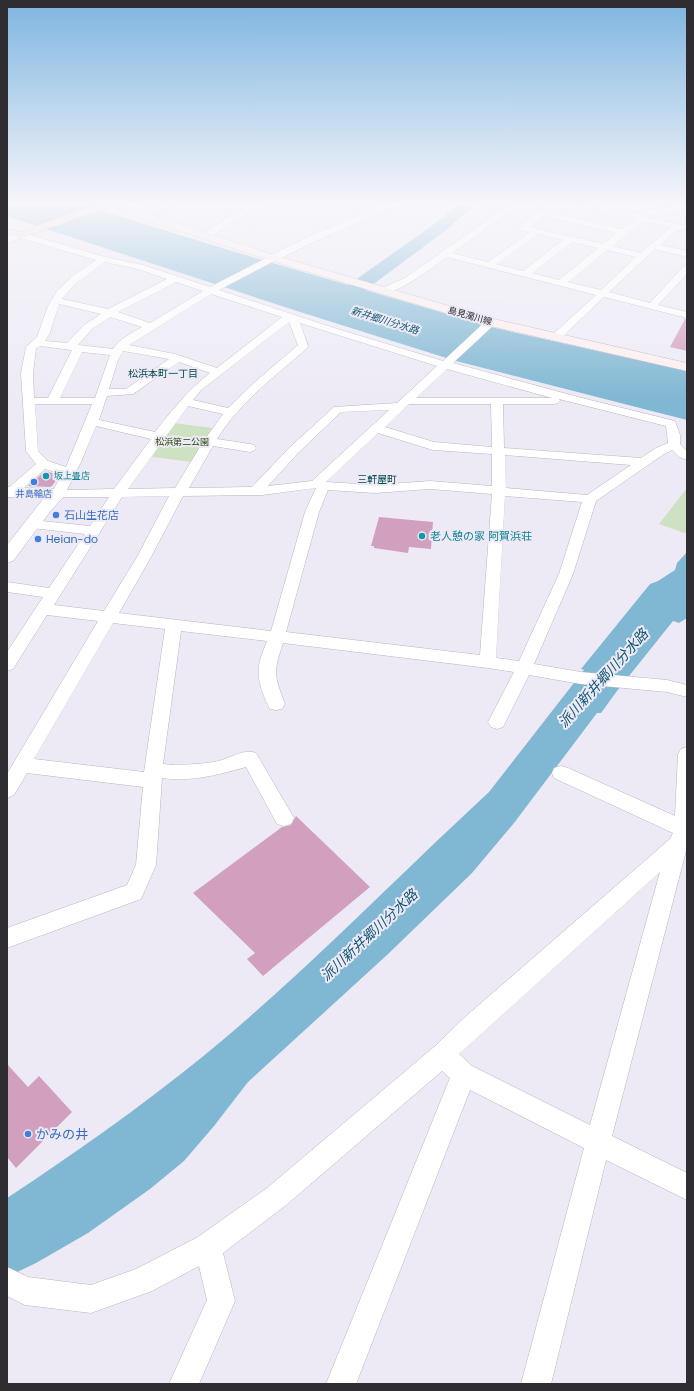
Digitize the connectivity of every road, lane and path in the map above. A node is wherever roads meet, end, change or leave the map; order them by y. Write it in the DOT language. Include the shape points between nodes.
graph roads {
  1 [pos="88,269"];
  2 [pos="146,269"];
  3 [pos="252,269"];
  4 [pos="310,269"];
  5 [pos="424,269"];
  6 [pos="507,269"];
  7 [pos="532,269"];
  8 [pos="578,269"];
  9 [pos="629,269"];
  10 [pos="686,269"];
  11 [pos="525,274"];
  12 [pos="177,278"];
  13 [pos="561,283"];
  14 [pos="210,290"];
  15 [pos="383,291"];
  16 [pos="603,294"];
  17 [pos="56,301"];
  18 [pos="652,306"];
  19 [pos="109,313"];
  20 [pos="687,315"];
  21 [pos="291,317"];
  22 [pos="488,324"];
  23 [pos="150,326"];
  24 [pos="327,329"];
  25 [pos="556,337"];
  26 [pos="39,343"];
  27 [pos="303,346"];
  28 [pos="74,347"];
  29 [pos="118,350"];
  30 [pos="178,358"];
  31 [pos="446,362"];
  32 [pos="687,367"];
  33 [pos="219,372"];
  34 [pos="100,397"];
  35 [pos="53,400"];
  36 [pos="497,400"];
  37 [pos="578,401"];
  38 [pos="30,402"];
  39 [pos="185,402"];
  40 [pos="403,403"];
  41 [pos="232,412"];
  42 [pos="92,422"];
  43 [pos="376,428"];
  44 [pos="159,437"];
  45 [pos="209,442"];
  46 [pos="674,445"];
  47 [pos="250,448"];
  48 [pos="498,451"];
  49 [pos="687,456"];
  50 [pos="644,462"];
  51 [pos="44,464"];
  52 [pos="70,472"];
  53 [pos="320,485"];
  54 [pos="499,490"];
  55 [pos="256,491"];
  56 [pos="9,492"];
  57 [pos="119,492"];
  58 [pos="180,492"];
  59 [pos="58,494"];
  60 [pos="590,499"];
  61 [pos="32,524"];
  62 [pos="94,531"];
  63 [pos="7,556"];
  64 [pos="7,586"];
  65 [pos="53,594"];
  66 [pos="43,609"];
  67 [pos="108,616"];
  68 [pos="174,624"];
  69 [pos="277,636"];
  70 [pos="12,648"];
  71 [pos="488,662"];
  72 [pos="7,665"];
  73 [pos="524,668"];
  74 [pos="687,691"];
  75 [pos="276,704"];
  76 [pos="497,722"];
  77 [pos="687,754"];
  78 [pos="21,765"];
  79 [pos="561,773"];
  80 [pos="153,776"];
  81 [pos="7,790"];
  82 [pos="284,818"];
  83 [pos="683,834"];
  84 [pos="7,938"];
  85 [pos="442,1055"];
  86 [pos="464,1074"];
  87 [pos="598,1142"];
  88 [pos="687,1187"];
  89 [pos="208,1247"];
  90 [pos="16,1286"];
  91 [pos="184,1384"];
  92 [pos="341,1384"];
  93 [pos="536,1384"];
  1 -- 17 [label="street" via="72,280"];
  2 -- 12 [label="street"];
  3 -- 14 [label="street"];
  4 -- 15 [label="main road, 島見濁川線"];
  5 -- 15 [label="street" via="408,280"];
  6 -- 11 [label="street"];
  7 -- 11 [label="street"];
  8 -- 13 [label="street"];
  9 -- 16 [label="street"];
  10 -- 18 [label="street"];
  11 -- 13 [label="street"];
  12 -- 14 [label="street"];
  12 -- 19 [label="street"];
  13 -- 16 [label="street"];
  14 -- 21 [label="street"];
  14 -- 23 [label="street"];
  15 -- 22 [label="main road, 島見濁川線"];
  16 -- 18 [label="street"];
  16 -- 25 [label="street"];
  17 -- 19 [label="street"];
  17 -- 26 [label="street"];
  18 -- 20 [label="street"];
  19 -- 23 [label="street"];
  19 -- 28 [label="street" via="88,327"];
  21 -- 24 [label="street"];
  21 -- 27 [label="street"];
  21 -- 33 [label="street"];
  22 -- 25 [label="main road, 島見濁川線"];
  22 -- 31 [label="street"];
  23 -- 29 [label="street"];
  24 -- 27 [label="street"];
  24 -- 31 [label="street"];
  25 -- 32 [label="main road, 島見濁川線"];
  26 -- 28 [label="street"];
  26 -- 38 [label="street" via="31,347 27,374"];
  27 -- 41 [label="street"];
  28 -- 29 [label="street"];
  28 -- 35 [label="street"];
  29 -- 30 [label="street"];
  29 -- 34 [label="street"];
  30 -- 33 [label="street"];
  30 -- 34 [label="street" via="129,392"];
  31 -- 37 [label="street"];
  31 -- 40 [label="street"];
  33 -- 39 [label="street" via="197,388"];
  34 -- 35 [label="street"];
  34 -- 42 [label="street"];
  35 -- 38 [label="street"];
  36 -- 37 [label="street"];
  36 -- 40 [label="street"];
  36 -- 48 [label="street"];
  37 -- 46 [label="street" via="671,424"];
  38 -- 51 [label="street" via="32,451"];
  39 -- 41 [label="street"];
  39 -- 44 [label="street"];
  40 -- 43 [label="street"];
  40 -- 55 [label="street" via="338,409 294,450"];
  41 -- 45 [label="street"];
  42 -- 44 [label="street"];
  42 -- 52 [label="street"];
  43 -- 48 [label="street" via="433,446"];
  43 -- 53 [label="street"];
  44 -- 57 [label="street"];
  45 -- 47 [label="street"];
  45 -- 58 [label="street"];
  46 -- 49 [label="street"];
  46 -- 50 [label="street"];
  48 -- 50 [label="street"];
  48 -- 54 [label="street"];
  50 -- 60 [label="street"];
  51 -- 52 [label="street" via="59,471"];
  51 -- 56 [label="street"];
  52 -- 59 [label="street"];
  53 -- 54 [label="street" via="375,489 430,485"];
  53 -- 55 [label="street"];
  53 -- 69 [label="street"];
  54 -- 60 [label="street"];
  54 -- 71 [label="street"];
  55 -- 58 [label="street"];
  56 -- 59 [label="street"];
  57 -- 58 [label="street"];
  57 -- 59 [label="street"];
  57 -- 62 [label="street"];
  58 -- 67 [label="street" via="173,500 144,557"];
  59 -- 61 [label="street"];
  60 -- 73 [label="street" via="566,574"];
  61 -- 62 [label="street"];
  61 -- 63 [label="street"];
  62 -- 65 [label="street"];
  64 -- 65 [label="street"];
  65 -- 66 [label="street"];
  66 -- 67 [label="street"];
  66 -- 70 [label="street"];
  67 -- 68 [label="street"];
  67 -- 78 [label="street"];
  68 -- 69 [label="street"];
  68 -- 80 [label="street"];
  69 -- 71 [label="street"];
  69 -- 75 [label="street" via="268,665 268,679"];
  70 -- 72 [label="street"];
  71 -- 73 [label="street"];
  73 -- 74 [label="street" via="581,678 666,686"];
  73 -- 76 [label="street"];
  77 -- 83 [label="street"];
  78 -- 80 [label="street"];
  78 -- 81 [label="street"];
  79 -- 83 [label="street"];
  80 -- 82 [label="street" via="215,769 250,758"];
  80 -- 84 [label="street" via="146,865 134,892"];
  83 -- 85 [label="street"];
  83 -- 87 [label="street"];
  85 -- 86 [label="street"];
  85 -- 89 [label="street" via="276,1197"];
  86 -- 87 [label="street"];
  86 -- 92 [label="street"];
  87 -- 88 [label="street"];
  87 -- 93 [label="street"];
  89 -- 90 [label="street" via="142,1281 91,1299"];
  89 -- 91 [label="street" via="221,1301"];
}
